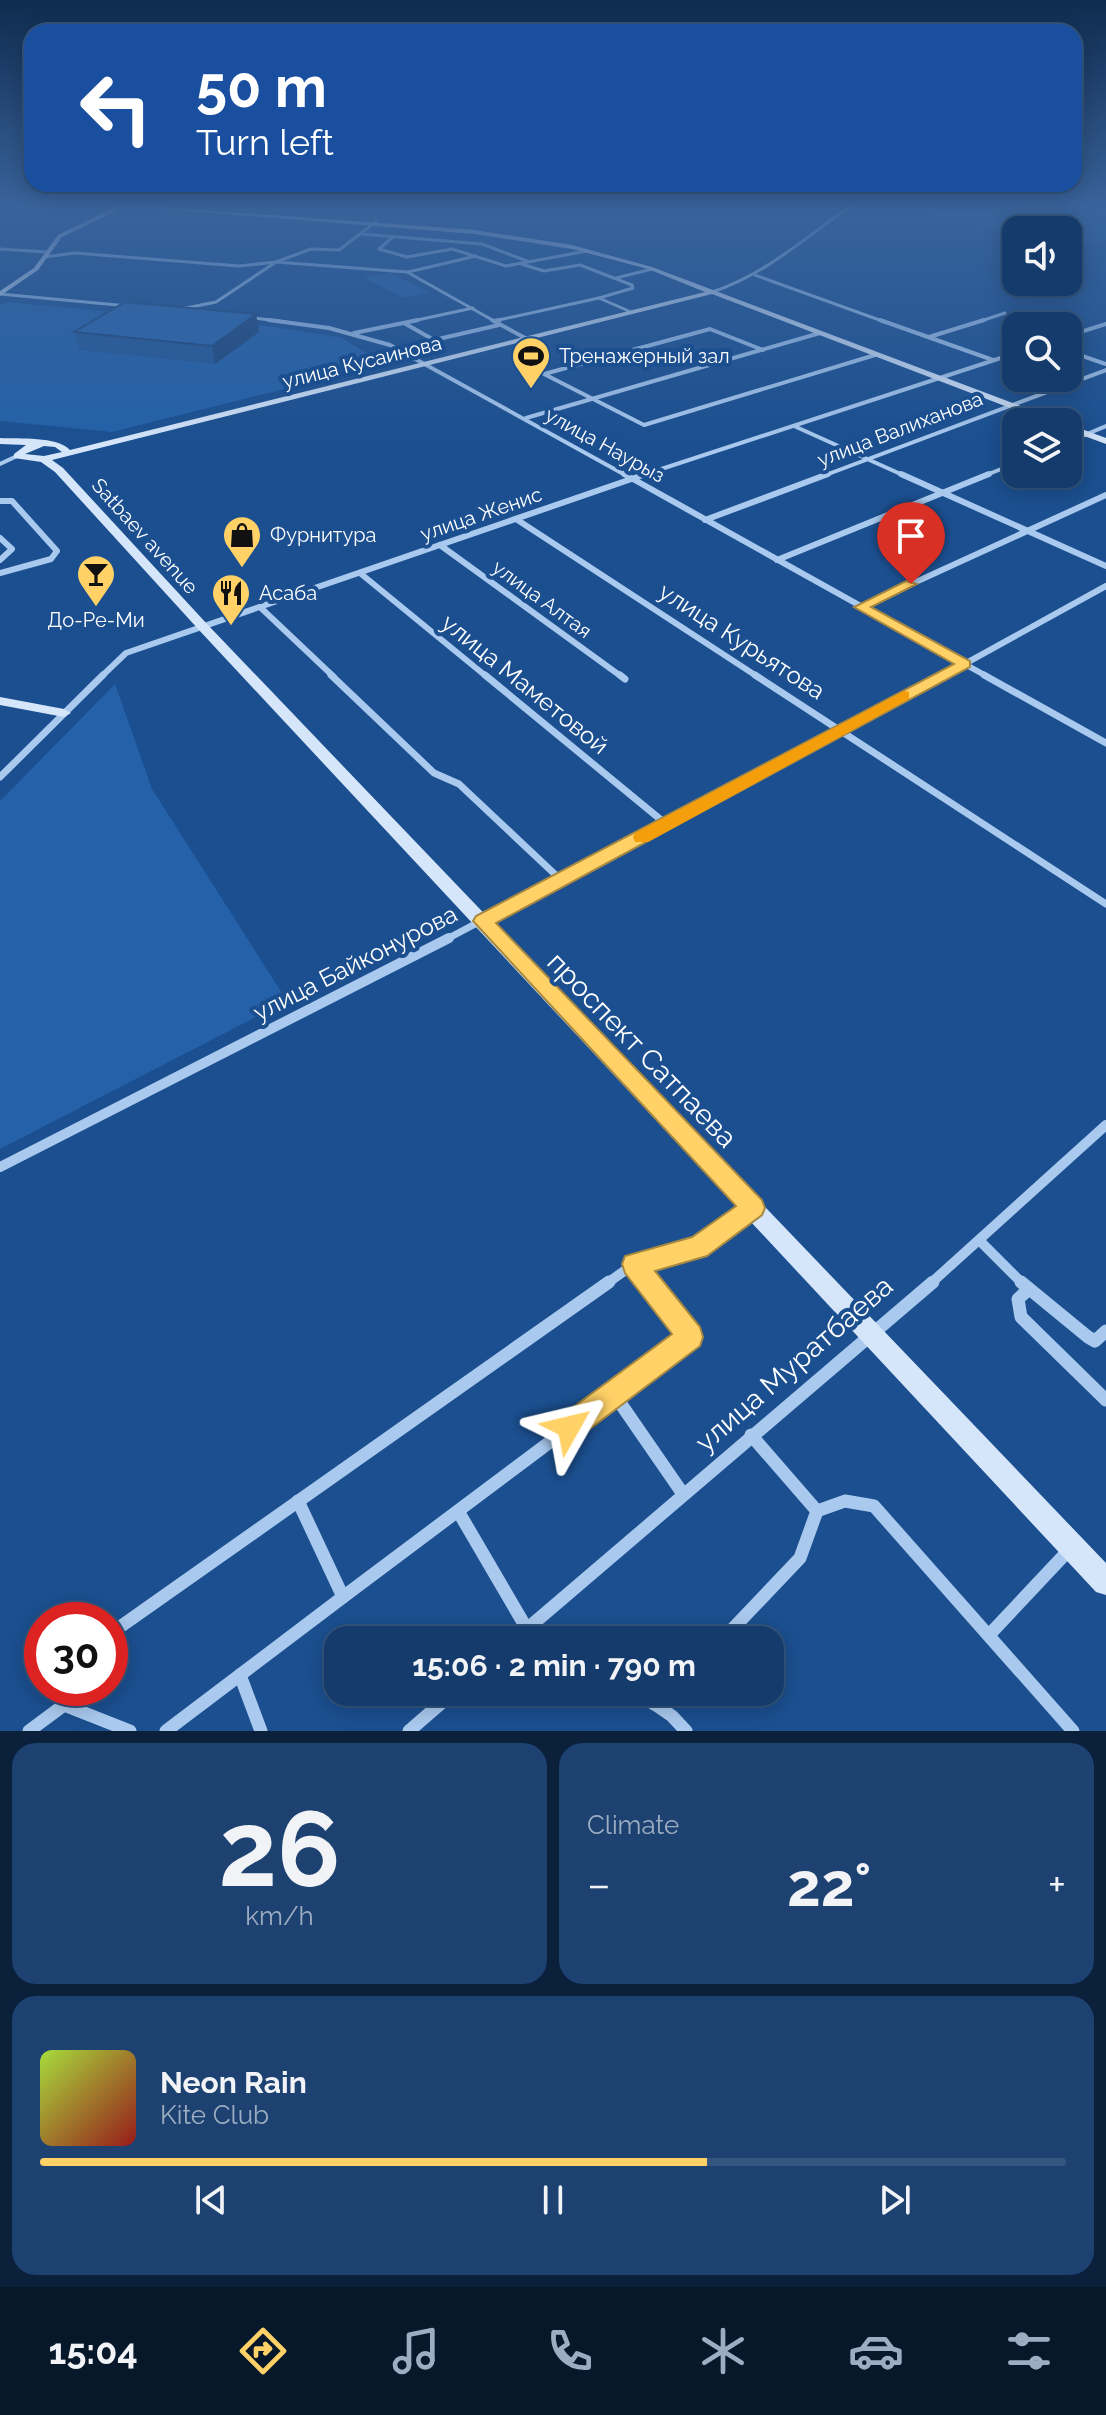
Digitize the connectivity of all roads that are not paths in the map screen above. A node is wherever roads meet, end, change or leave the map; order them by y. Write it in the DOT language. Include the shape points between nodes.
graph roads {
  1 [pos="243,284"];
  2 [pos="429,284"];
  3 [pos="625,284"];
  4 [pos="691,284"];
  5 [pos="739,284"];
  6 [pos="779,284"];
  7 [pos="712,292"];
  8 [pos="0,294"];
  9 [pos="599,298"];
  10 [pos="139,307"];
  11 [pos="473,308"];
  12 [pos="164,309"];
  13 [pos="176,310"];
  14 [pos="631,312"];
  15 [pos="204,313"];
  16 [pos="1002,314"];
  17 [pos="232,316"];
  18 [pos="494,321"];
  19 [pos="404,323"];
  20 [pos="1106,324"];
  21 [pos="499,325"];
  22 [pos="1082,332"];
  23 [pos="820,333"];
  24 [pos="353,334"];
  25 [pos="928,337"];
  26 [pos="527,339"];
  27 [pos="763,350"];
  28 [pos="875,355"];
  29 [pos="1082,356"];
  30 [pos="1002,357"];
  31 [pos="994,360"];
  32 [pos="425,364"];
  33 [pos="1106,364"];
  34 [pos="1106,370"];
  35 [pos="938,379"];
  36 [pos="593,399"];
  37 [pos="1009,405"];
  38 [pos="1017,408"];
  39 [pos="526,418"];
  40 [pos="794,426"];
  41 [pos="1106,426"];
  42 [pos="1082,432"];
  43 [pos="1087,434"];
  44 [pos="1082,436"];
  45 [pos="0,441"];
  46 [pos="1106,441"];
  47 [pos="45,443"];
  48 [pos="65,451"];
  49 [pos="0,453"];
  50 [pos="17,456"];
  51 [pos="867,458"];
  52 [pos="44,459"];
  53 [pos="0,464"];
  54 [pos="1002,469"];
  55 [pos="59,470"];
  56 [pos="633,478"];
  57 [pos="943,493"];
  58 [pos="1106,495"];
  59 [pos="0,501"];
  60 [pos="516,519"];
  61 [pos="705,520"];
  62 [pos="1026,532"];
  63 [pos="0,538"];
  64 [pos="440,545"];
  65 [pos="0,560"];
  66 [pos="777,560"];
  67 [pos="1106,566"];
  68 [pos="0,573"];
  69 [pos="360,573"];
  70 [pos="1106,586"];
  71 [pos="260,607"];
  72 [pos="861,607"];
  73 [pos="203,627"];
  74 [pos="965,664"];
  75 [pos="625,679"];
  76 [pos="0,701"];
  77 [pos="64,713"];
  78 [pos="840,728"];
  79 [pos="1105,742"];
  80 [pos="0,777"];
  81 [pos="666,824"];
  82 [pos="561,880"];
  83 [pos="1106,904"];
  84 [pos="483,921"];
  85 [pos="1106,1125"];
  86 [pos="0,1167"];
  87 [pos="753,1208"];
  88 [pos="980,1241"];
  89 [pos="634,1264"];
  90 [pos="1029,1289"];
  91 [pos="1106,1331"];
  92 [pos="870,1332"];
  93 [pos="614,1394"];
  94 [pos="1106,1400"];
  95 [pos="751,1435"];
  96 [pos="683,1494"];
  97 [pos="298,1501"];
  98 [pos="458,1511"];
  99 [pos="817,1511"];
  100 [pos="1072,1546"];
  101 [pos="1106,1582"];
  102 [pos="343,1597"];
  103 [pos="128,1621"];
  104 [pos="525,1626"];
  105 [pos="530,1626"];
  106 [pos="735,1626"];
  107 [pos="990,1634"];
  108 [pos="240,1675"];
  109 [pos="63,1706"];
  110 [pos="67,1706"];
  111 [pos="438,1706"];
  112 [pos="656,1706"];
  113 [pos="29,1731"];
  114 [pos="130,1731"];
  115 [pos="166,1731"];
  116 [pos="261,1731"];
  117 [pos="409,1731"];
  118 [pos="686,1731"];
  119 [pos="1073,1731"];
  1 -- 13 [label="street" via="216,302"];
  2 -- 11 [label="street"];
  3 -- 9 [label="street" via="633,288"];
  4 -- 7 [label="street"];
  5 -- 7 [label="street"];
  6 -- 25 [label="street"];
  7 -- 14 [label="street, улица Кусаинова"];
  7 -- 23 [label="street"];
  8 -- 10 [label="street"];
  9 -- 14 [label="street"];
  9 -- 18 [label="street"];
  11 -- 18 [label="street"];
  11 -- 19 [label="street"];
  12 -- 13 [label="street"];
  13 -- 15 [label="street"];
  14 -- 26 [label="street, улица Кусаинова"];
  16 -- 25 [label="street"];
  17 -- 24 [label="street, улица Наурыз"];
  18 -- 21 [label="street"];
  19 -- 21 [label="street" via="434,340"];
  19 -- 24 [label="street"];
  20 -- 22 [label="street"];
  21 -- 26 [label="street"];
  23 -- 27 [label="street"];
  23 -- 28 [label="street"];
  24 -- 32 [label="street, улица Наурыз" via="393,346"];
  25 -- 31 [label="street"];
  26 -- 32 [label="street, улица Кусаинова"];
  27 -- 36 [label="street"];
  27 -- 36 [label="street" via="710,329 544,374"];
  28 -- 35 [label="street"];
  28 -- 36 [label="street" via="645,424"];
  29 -- 33 [label="street"];
  30 -- 31 [label="street, улица Женис"];
  31 -- 35 [label="street, улица Женис"];
  32 -- 39 [label="street, улица Наурыз"];
  32 -- 48 [label="street, улица Кусаинова"];
  34 -- 37 [label="street, улица Валиханова"];
  35 -- 37 [label="street"];
  35 -- 40 [label="street, улица Женис"];
  36 -- 39 [label="street"];
  37 -- 38 [label="street"];
  37 -- 51 [label="street, улица Валиханова"];
  39 -- 56 [label="street, улица Наурыз"];
  40 -- 51 [label="street"];
  40 -- 56 [label="street, улица Женис"];
  41 -- 43 [label="street"];
  42 -- 43 [label="street"];
  43 -- 44 [label="street"];
  43 -- 46 [label="street"];
  45 -- 47 [label="street"];
  47 -- 48 [label="street"];
  47 -- 50 [label="street"];
  48 -- 52 [label="street"];
  48 -- 55 [label="street"];
  49 -- 50 [label="street"];
  50 -- 52 [label="street"];
  50 -- 53 [label="street"];
  51 -- 57 [label="street"];
  51 -- 61 [label="street, улица Валиханова"];
  52 -- 55 [label="street"];
  54 -- 57 [label="street"];
  55 -- 73 [label="street, Satbaev avenue"];
  56 -- 60 [label="street, улица Женис"];
  56 -- 61 [label="street, улица Наурыз"];
  57 -- 62 [label="street"];
  57 -- 66 [label="street"];
  58 -- 62 [label="street"];
  59 -- 68 [label="street" via="12,501 57,551 51,559"];
  60 -- 64 [label="street, улица Женис"];
  60 -- 78 [label="street, улица Курьятова"];
  61 -- 66 [label="street, улица Наурыз"];
  62 -- 67 [label="street"];
  62 -- 72 [label="street"];
  63 -- 65 [label="street" via="12,549"];
  64 -- 69 [label="street, улица Женис"];
  64 -- 75 [label="street, улица Алтая"];
  66 -- 72 [label="street, улица Наурыз"];
  69 -- 71 [label="street, улица Женис"];
  69 -- 81 [label="street, улица Маметовой"];
  70 -- 74 [label="street, улица Байконурова"];
  71 -- 73 [label="street, улица Женис"];
  71 -- 82 [label="street" via="434,773 459,784"];
  72 -- 74 [label="street, улица Наурыз"];
  73 -- 77 [label="street, улица Женис" via="126,653"];
  73 -- 84 [label="street, проспект Сатпаева"];
  74 -- 78 [label="street, улица Байконурова"];
  74 -- 79 [label="street, улица Наурыз"];
  76 -- 77 [label="street"];
  77 -- 80 [label="street, улица Женис"];
  78 -- 81 [label="street, улица Байконурова"];
  78 -- 83 [label="street, улица Курьятова"];
  81 -- 82 [label="street, улица Байконурова"];
  82 -- 84 [label="street, улица Байконурова"];
  84 -- 86 [label="street, улица Байконурова"];
  84 -- 87 [label="street, проспект Сатпаева"];
  85 -- 88 [label="street, улица Муратбаева"];
  87 -- 89 [label="street" via="698,1247"];
  87 -- 92 [label="street, проспект Сатпаева"];
  88 -- 90 [label="street"];
  88 -- 92 [label="street, улица Муратбаева"];
  89 -- 93 [label="street" via="690,1337"];
  89 -- 97 [label="street"];
  90 -- 91 [label="street" via="1095,1341"];
  90 -- 94 [label="street" via="1018,1299 1021,1317"];
  92 -- 95 [label="street, улица Муратбаева"];
  92 -- 100 [label="street, проспект Сатпаева"];
  93 -- 96 [label="street"];
  93 -- 98 [label="street"];
  95 -- 96 [label="street, улица Муратбаева"];
  95 -- 99 [label="street"];
  96 -- 105 [label="street, улица Муратбаева"];
  97 -- 102 [label="street"];
  97 -- 103 [label="street"];
  98 -- 102 [label="street"];
  98 -- 104 [label="street"];
  99 -- 106 [label="street" via="800,1558"];
  99 -- 107 [label="street" via="857,1498 874,1506"];
  100 -- 101 [label="street, проспект Сатпаева"];
  100 -- 107 [label="street"];
  102 -- 108 [label="street"];
  107 -- 119 [label="street"];
  108 -- 115 [label="street"];
  108 -- 116 [label="street"];
  109 -- 113 [label="street"];
  110 -- 114 [label="street"];
  111 -- 117 [label="street"];
  112 -- 118 [label="street"];
}
